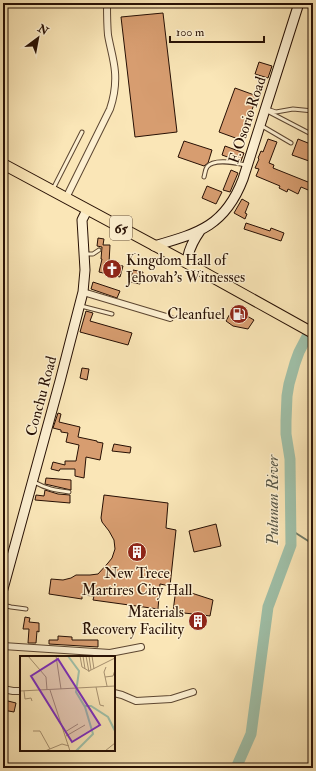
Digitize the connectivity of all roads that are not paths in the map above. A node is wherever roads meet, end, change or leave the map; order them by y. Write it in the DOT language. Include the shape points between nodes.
graph roads {
  1 [pos="107,3"];
  2 [pos="299,3"];
  3 [pos="265,109"];
  4 [pos="313,111"];
  5 [pos="260,125"];
  6 [pos="82,132"];
  7 [pos="313,135"];
  8 [pos="291,143"];
  9 [pos="3,164"];
  10 [pos="247,165"];
  11 [pos="204,176"];
  12 [pos="52,191"];
  13 [pos="66,198"];
  14 [pos="87,210"];
  15 [pos="200,231"];
  16 [pos="154,246"];
  17 [pos="99,250"];
  18 [pos="84,255"];
  19 [pos="187,263"];
  20 [pos="82,292"];
  21 [pos="79,306"];
  22 [pos="112,314"];
  23 [pos="170,318"];
  24 [pos="313,333"];
  25 [pos="32,481"];
  26 [pos="69,492"];
  27 [pos="3,589"];
  28 [pos="3,605"];
  29 [pos="26,609"];
  30 [pos="3,646"];
  31 [pos="141,647"];
  32 [pos="3,689"];
  33 [pos="20,691"];
  34 [pos="193,692"];
  35 [pos="115,694"];
  1 -- 13 [label="street" via="108,36 115,71 113,99"];
  2 -- 3 [label="main road, F. Osorio Road"];
  3 -- 4 [label="lane" via="276,112 294,109"];
  3 -- 5 [label="main road, F. Osorio Road"];
  3 -- 7 [label="lane"];
  5 -- 8 [label="lane"];
  5 -- 10 [label="main road, F. Osorio Road"];
  6 -- 12 [label="lane"];
  9 -- 12 [label="main road, 65"];
  10 -- 11 [label="lane" via="222,162 210,164"];
  10 -- 15 [label="main road, F. Osorio Road" via="238,193 228,208"];
  12 -- 13 [label="main road, 65"];
  13 -- 14 [label="main road, 65"];
  14 -- 16 [label="main road, 65"];
  14 -- 18 [label="main road, Conchu Road" via="82,220"];
  15 -- 16 [label="main road, F. Osorio Road"];
  15 -- 19 [label="main road, F. Osorio Road" via="190,248"];
  16 -- 19 [label="main road, 65"];
  17 -- 18 [label="lane"];
  18 -- 20 [label="main road, Conchu Road"];
  19 -- 24 [label="main road, 65"];
  20 -- 21 [label="main road, Conchu Road"];
  20 -- 23 [label="street"];
  21 -- 22 [label="lane"];
  21 -- 25 [label="main road, Conchu Road"];
  25 -- 26 [label="lane" via="45,488"];
  25 -- 27 [label="main road, Conchu Road"];
  28 -- 29 [label="lane"];
  30 -- 31 [label="street" via="110,653"];
  32 -- 33 [label="street"];
  34 -- 35 [label="street" via="171,699 136,701"];
}
